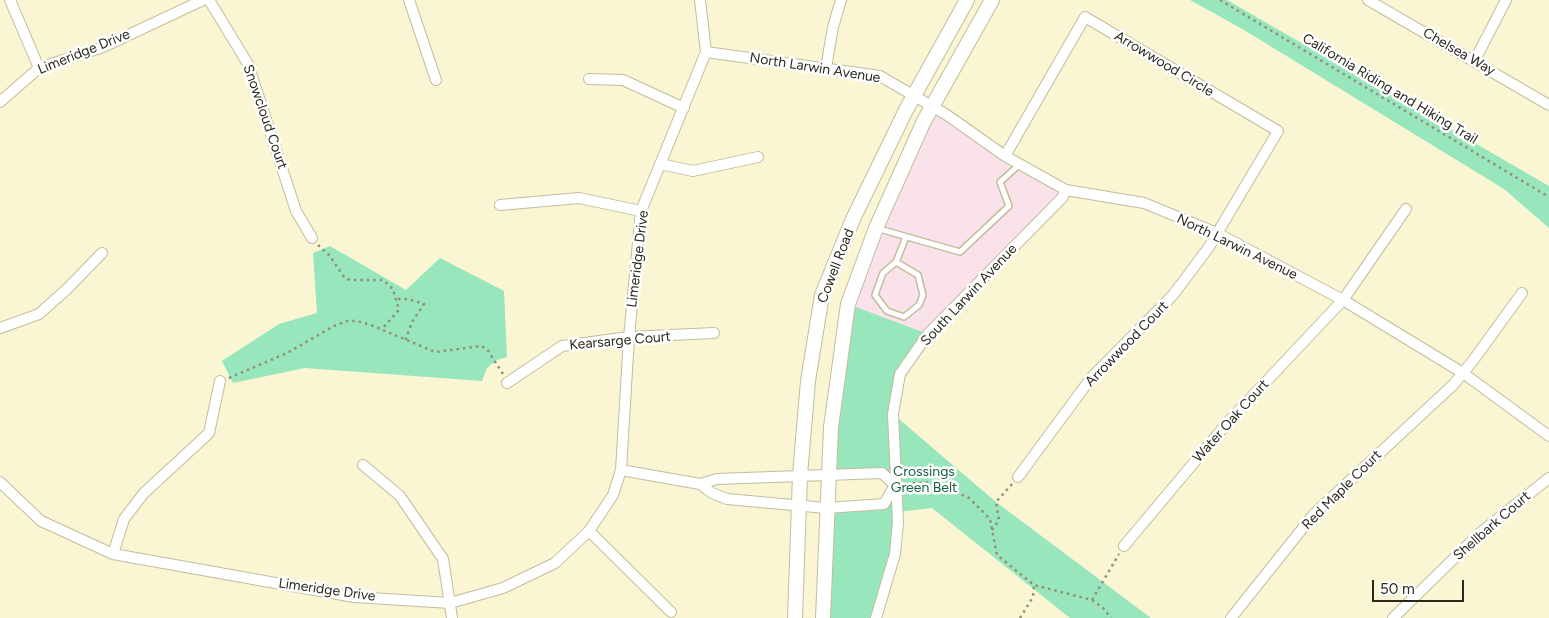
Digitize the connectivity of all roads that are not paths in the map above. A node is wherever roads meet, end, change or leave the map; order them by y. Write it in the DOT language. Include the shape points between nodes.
graph roads {
  1 [pos="10,0"];
  2 [pos="203,0"];
  3 [pos="209,0"];
  4 [pos="409,0"];
  5 [pos="700,0"];
  6 [pos="840,0"];
  7 [pos="967,0"];
  8 [pos="992,0"];
  9 [pos="1368,0"];
  10 [pos="1506,0"];
  11 [pos="706,52"];
  12 [pos="1475,60"];
  13 [pos="39,68"];
  14 [pos="826,68"];
  15 [pos="589,79"];
  16 [pos="436,80"];
  17 [pos="915,95"];
  18 [pos="0,102"];
  19 [pos="1549,105"];
  20 [pos="932,106"];
  21 [pos="684,108"];
  22 [pos="1004,156"];
  23 [pos="758,157"];
  24 [pos="660,164"];
  25 [pos="1020,164"];
  26 [pos="1066,190"];
  27 [pos="500,205"];
  28 [pos="1406,209"];
  29 [pos="641,211"];
  30 [pos="876,228"];
  31 [pos="1216,233"];
  32 [pos="906,237"];
  33 [pos="312,238"];
  34 [pos="102,253"];
  35 [pos="896,262"];
  36 [pos="1522,293"];
  37 [pos="1343,300"];
  38 [pos="0,328"];
  39 [pos="714,333"];
  40 [pos="629,337"];
  41 [pos="1463,373"];
  42 [pos="220,381"];
  43 [pos="508,383"];
  44 [pos="1549,436"];
  45 [pos="363,465"];
  46 [pos="622,470"];
  47 [pos="828,474"];
  48 [pos="800,475"];
  49 [pos="1018,477"];
  50 [pos="1549,478"];
  51 [pos="0,482"];
  52 [pos="700,484"];
  53 [pos="895,485"];
  54 [pos="799,505"];
  55 [pos="826,508"];
  56 [pos="589,531"];
  57 [pos="1124,546"];
  58 [pos="114,554"];
  59 [pos="450,603"];
  60 [pos="672,612"];
  61 [pos="452,618"];
  62 [pos="795,618"];
  63 [pos="823,618"];
  64 [pos="876,618"];
  65 [pos="1231,618"];
  66 [pos="1393,618"];
  1 -- 13 [label="street"];
  2 -- 13 [label="street, Limeridge Drive" via="103,47"];
  3 -- 33 [label="street, Snowcloud Court" via="248,64 296,211"];
  4 -- 16 [label="street"];
  5 -- 11 [label="street, Limeridge Drive"];
  6 -- 14 [label="street"];
  7 -- 17 [label="street, Cowell Road"];
  8 -- 20 [label="street, Cowell Road"];
  9 -- 12 [label="street, Chelsea Way"];
  10 -- 12 [label="street"];
  11 -- 14 [label="street, North Larwin Avenue"];
  11 -- 21 [label="street, Limeridge Drive"];
  12 -- 19 [label="street, Chelsea Way"];
  13 -- 18 [label="street, Limeridge Drive"];
  14 -- 17 [label="street, North Larwin Avenue" via="880,76"];
  15 -- 21 [label="street" via="623,80"];
  17 -- 20 [label="street, North Larwin Avenue"];
  17 -- 48 [label="street, Cowell Road" via="853,219 822,295 808,381"];
  20 -- 22 [label="street, North Larwin Avenue"];
  20 -- 30 [label="street, Cowell Road"];
  21 -- 24 [label="street, Limeridge Drive"];
  22 -- 25 [label="street, North Larwin Avenue"];
  22 -- 31 [label="street, Arrowwood Circle" via="1085,17 1278,131"];
  23 -- 24 [label="street" via="693,171"];
  24 -- 29 [label="street, Limeridge Drive"];
  25 -- 26 [label="street, North Larwin Avenue"];
  25 -- 32 [label="lane" via="1000,182 1009,206 960,252"];
  26 -- 31 [label="street, North Larwin Avenue" via="1144,203"];
  26 -- 53 [label="street, South Larwin Avenue" via="1062,198 928,334 900,374 893,414"];
  27 -- 29 [label="street" via="579,198"];
  28 -- 37 [label="street, Water Oak Court"];
  29 -- 40 [label="street, Limeridge Drive"];
  30 -- 32 [label="lane"];
  30 -- 47 [label="street, Cowell Road" via="848,304 831,427"];
  31 -- 37 [label="street, North Larwin Avenue"];
  31 -- 49 [label="street, Arrowwood Court" via="1173,295 1091,378"];
  32 -- 35 [label="lane"];
  34 -- 38 [label="street" via="38,314"];
  35 -- 35 [label="lane" via="918,274 923,295 919,305 904,317 887,311 875,295 883,273"];
  36 -- 41 [label="street, Red Maple Court"];
  37 -- 41 [label="street, North Larwin Avenue"];
  37 -- 57 [label="street, Water Oak Court" via="1228,422"];
  39 -- 40 [label="street, Kearsarge Court"];
  40 -- 43 [label="street, Kearsarge Court" via="562,346"];
  40 -- 46 [label="street, Limeridge Drive"];
  41 -- 44 [label="street, North Larwin Avenue"];
  41 -- 65 [label="street, Red Maple Court" via="1314,514"];
  42 -- 58 [label="street" via="209,433 144,493 124,519"];
  45 -- 59 [label="street" via="400,496 443,559"];
  46 -- 52 [label="street"];
  46 -- 56 [label="street, Limeridge Drive" via="613,495"];
  47 -- 48 [label="street"];
  47 -- 53 [label="street" via="882,473"];
  47 -- 55 [label="street, Cowell Road"];
  48 -- 52 [label="street" via="718,479"];
  48 -- 54 [label="street, Cowell Road"];
  50 -- 66 [label="street, Shellbark Court" via="1480,533"];
  51 -- 58 [label="street, Limeridge Drive" via="41,521"];
  52 -- 54 [label="street" via="728,499"];
  53 -- 55 [label="street" via="884,504"];
  53 -- 64 [label="street, South Larwin Avenue" via="898,522 895,554"];
  54 -- 55 [label="street"];
  54 -- 62 [label="street, Cowell Road"];
  55 -- 63 [label="street, Cowell Road"];
  56 -- 59 [label="street, Limeridge Drive" via="555,563 503,588"];
  56 -- 60 [label="street"];
  58 -- 59 [label="street, Limeridge Drive" via="354,597"];
  59 -- 61 [label="street"];
}
